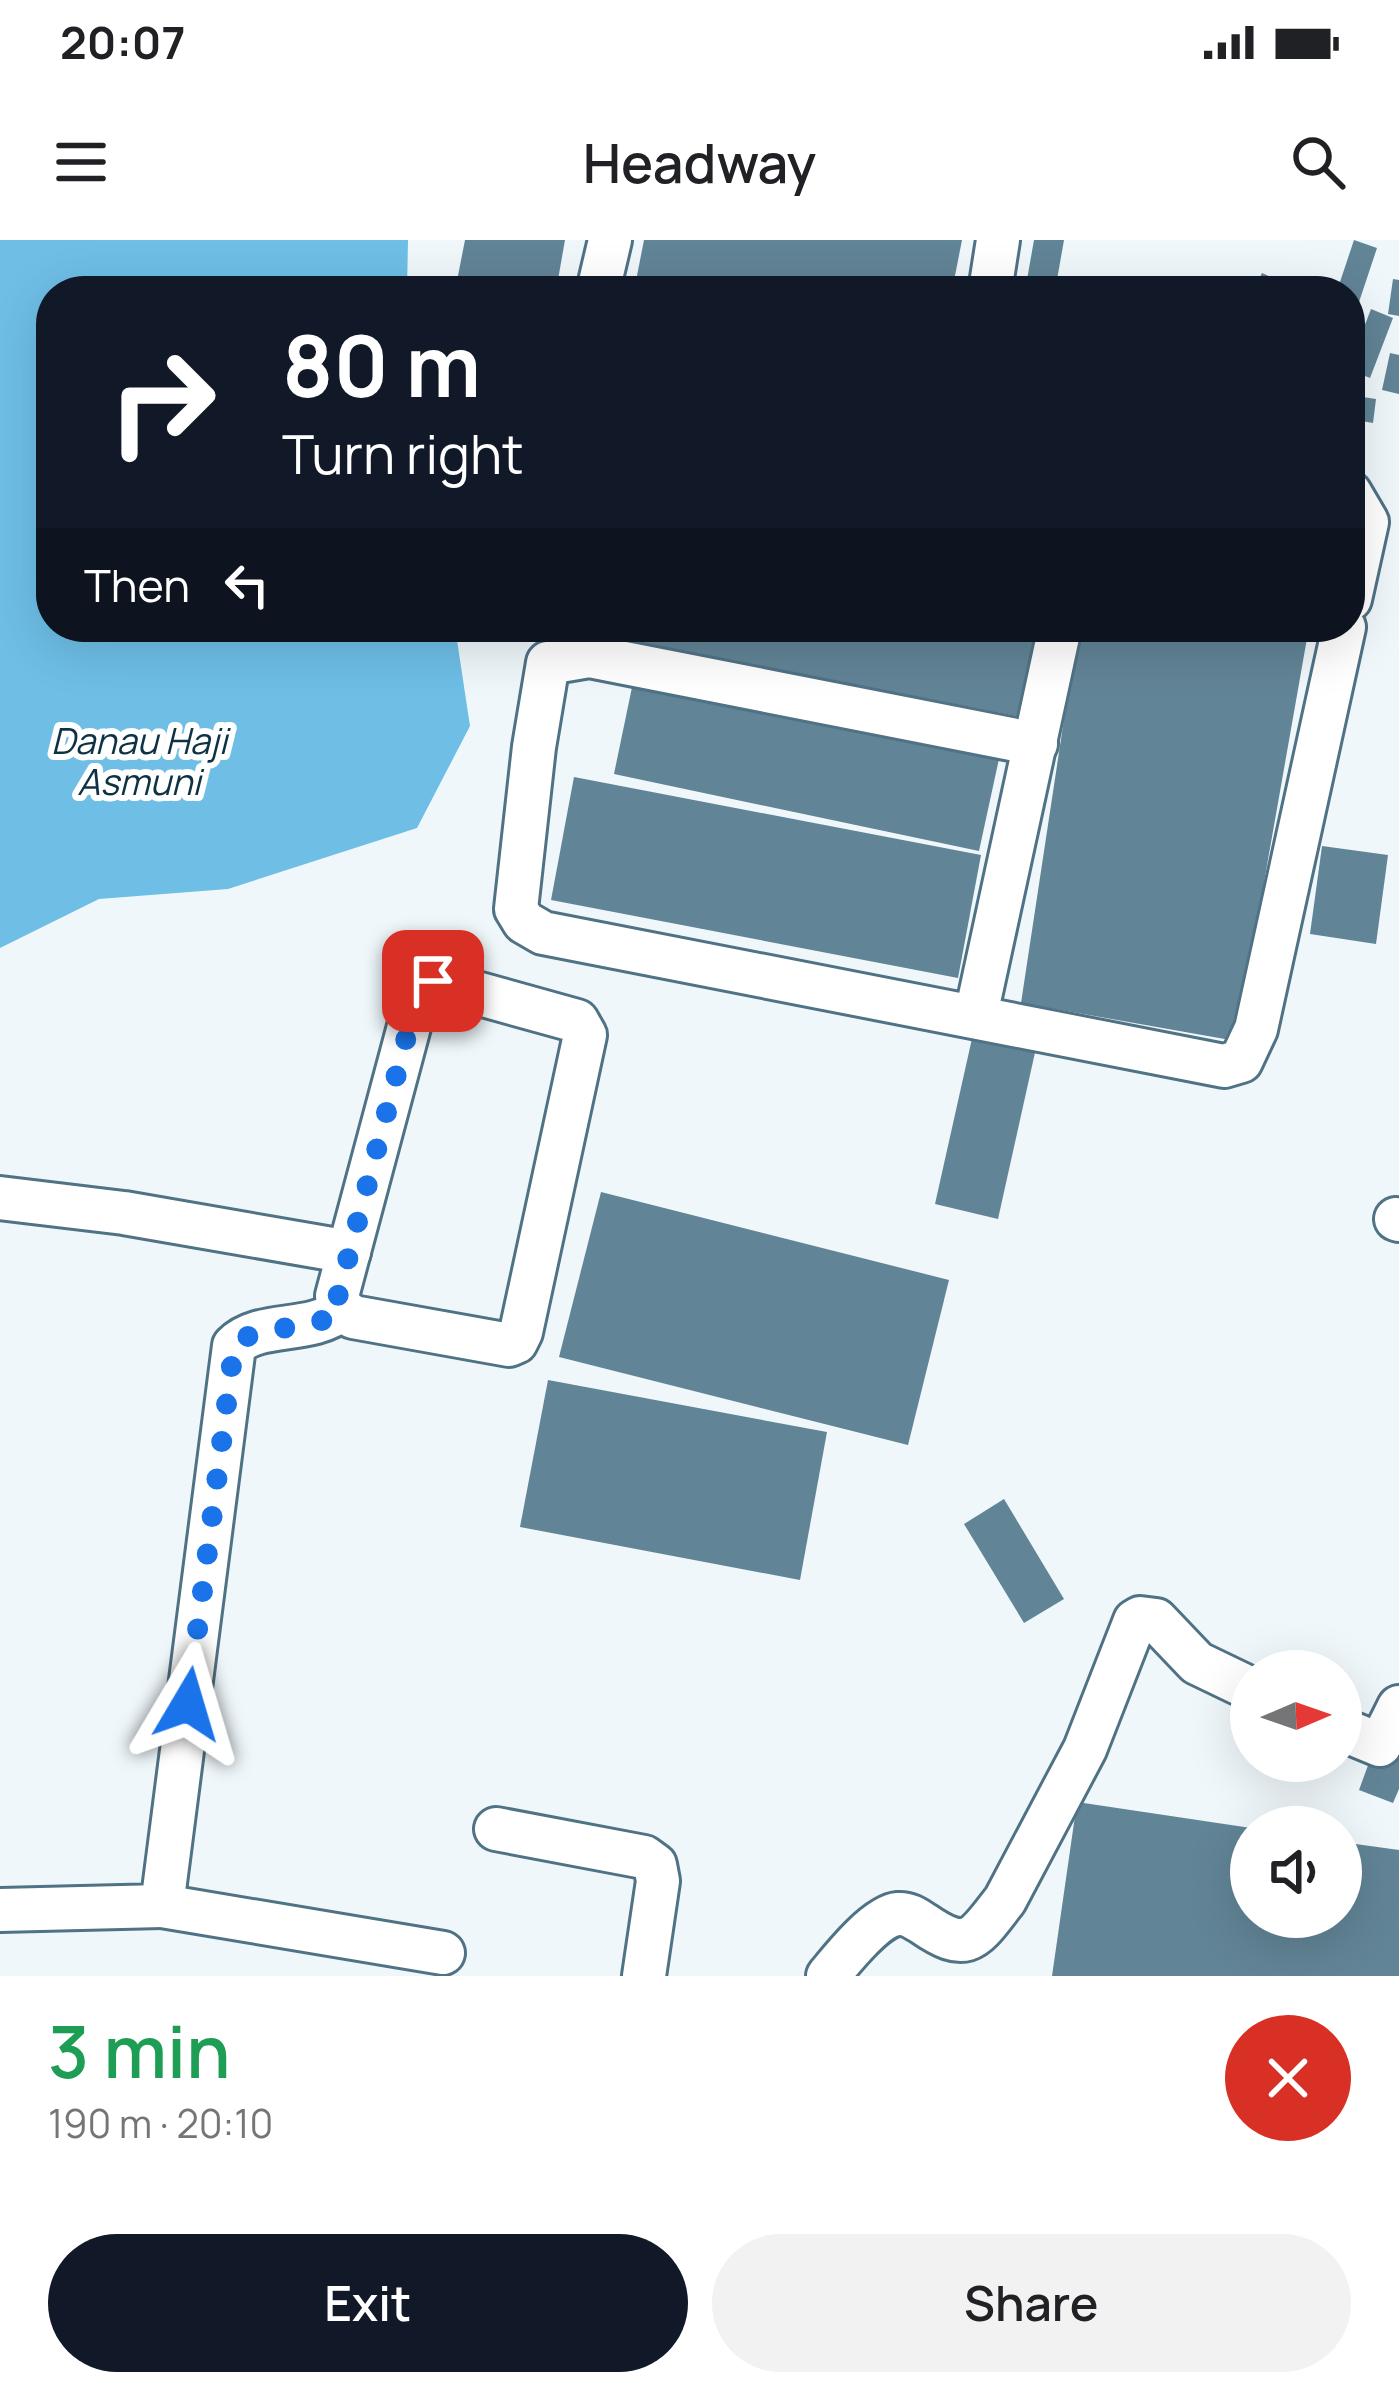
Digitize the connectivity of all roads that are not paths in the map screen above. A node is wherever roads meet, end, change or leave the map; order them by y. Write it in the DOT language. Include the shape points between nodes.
graph roads {
  1 [pos="610,240"];
  2 [pos="998,240"];
  3 [pos="602,276"];
  4 [pos="992,276"];
  5 [pos="1057,642"];
  6 [pos="1341,642"];
  7 [pos="547,645"];
  8 [pos="1036,744"];
  9 [pos="976,1015"];
  10 [pos="0,1198"];
  11 [pos="349,1252"];
  12 [pos="342,1309"];
  13 [pos="1230,1679"];
  14 [pos="1399,1707"];
  15 [pos="1362,1738"];
  16 [pos="496,1829"];
  17 [pos="162,1906"];
  18 [pos="0,1910"];
  19 [pos="443,1952"];
  20 [pos="644,1976"];
  21 [pos="828,1976"];
  1 -- 3 [label="street"];
  2 -- 4 [label="street"];
  5 -- 8 [label="street"];
  6 -- 9 [label="street" via="1256,1029 1241,1061 1224,1066"];
  7 -- 8 [label="street"];
  7 -- 9 [label="street" via="515,909 524,922 543,933"];
  8 -- 9 [label="street"];
  10 -- 11 [label="street"];
  11 -- 12 [label="street"];
  11 -- 12 [label="street" via="424,984 582,1026 517,1342"];
  12 -- 17 [label="street" via="234,1346"];
  13 -- 21 [label="street" via="1197,1663 1156,1620 1135,1621 1085,1749 990,1919 964,1941 950,1942 910,1915 891,1915"];
  14 -- 15 [label="street" via="1380,1745"];
  16 -- 20 [label="street" via="655,1865"];
  17 -- 18 [label="street"];
  17 -- 19 [label="street"];
}
